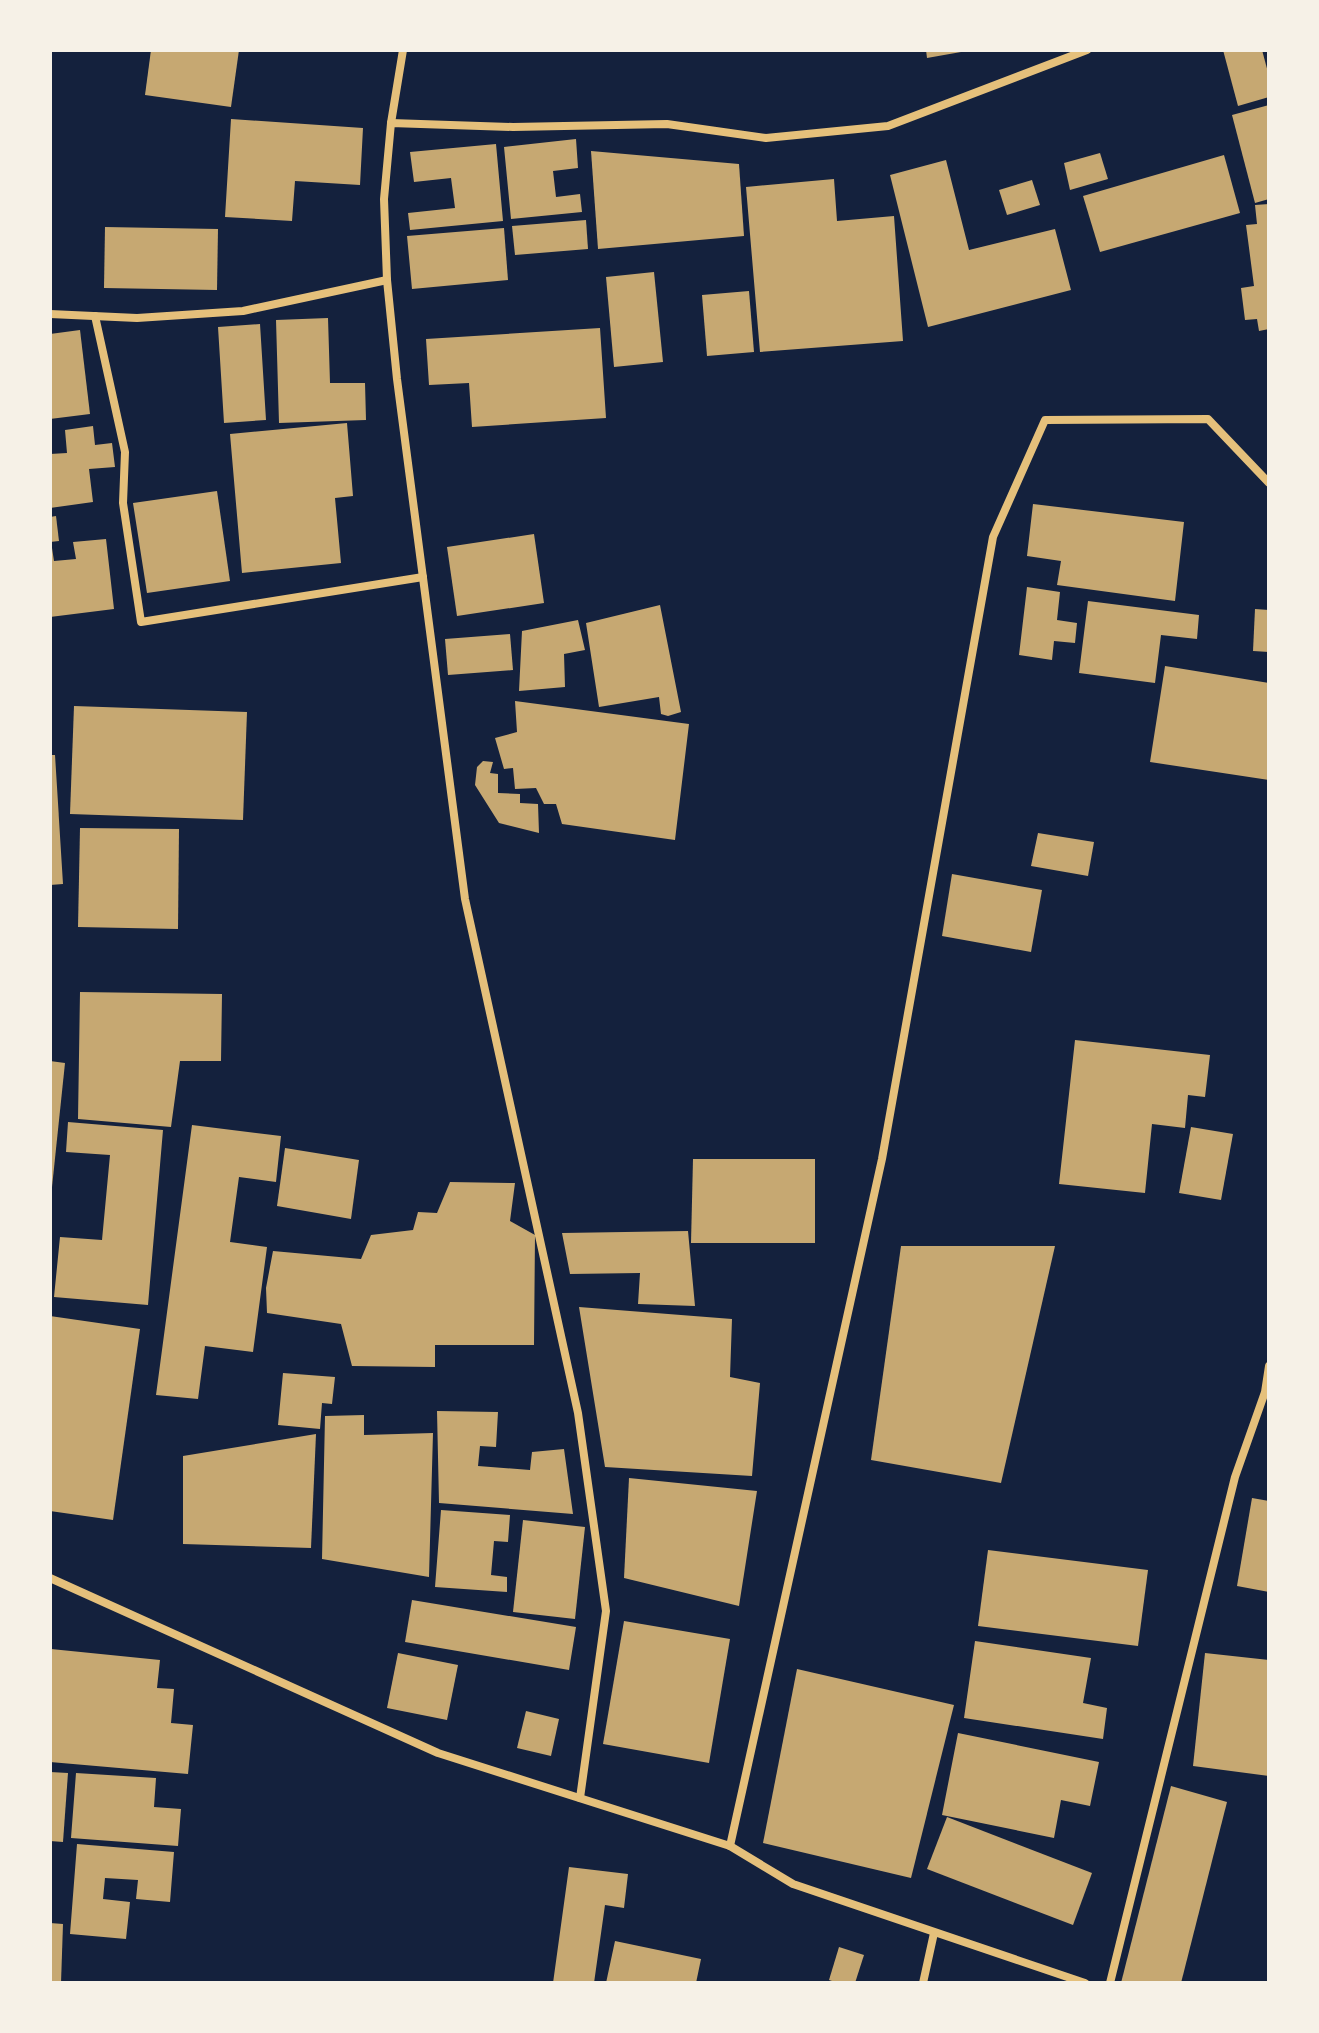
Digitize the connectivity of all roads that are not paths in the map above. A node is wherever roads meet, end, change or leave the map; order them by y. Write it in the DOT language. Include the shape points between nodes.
graph roads {
  1 [pos="403,50"];
  2 [pos="1087,50"];
  3 [pos="391,123"];
  4 [pos="387,280"];
  5 [pos="50,314"];
  6 [pos="95,316"];
  7 [pos="1269,483"];
  8 [pos="423,577"];
  9 [pos="1269,1366"];
  10 [pos="50,1578"];
  11 [pos="580,1798"];
  12 [pos="730,1846"];
  13 [pos="934,1933"];
  14 [pos="923,1983"];
  15 [pos="1085,1983"];
  16 [pos="1110,1983"];
  1 -- 3 [label="street"];
  2 -- 3 [label="street" via="888,126 766,138 667,124"];
  3 -- 4 [label="street" via="384,199"];
  4 -- 6 [label="street" via="243,311"];
  4 -- 8 [label="street"];
  5 -- 6 [label="street"];
  6 -- 8 [label="street" via="125,452 123,503 141,622"];
  7 -- 12 [label="street" via="1208,419 1045,420 993,537 882,1159"];
  8 -- 11 [label="street" via="465,899 578,1413 606,1611"];
  9 -- 16 [label="street" via="1235,1477"];
  10 -- 11 [label="street" via="438,1753"];
  11 -- 12 [label="street"];
  12 -- 13 [label="street" via="793,1884"];
  13 -- 14 [label="street"];
  13 -- 15 [label="street"];
}
